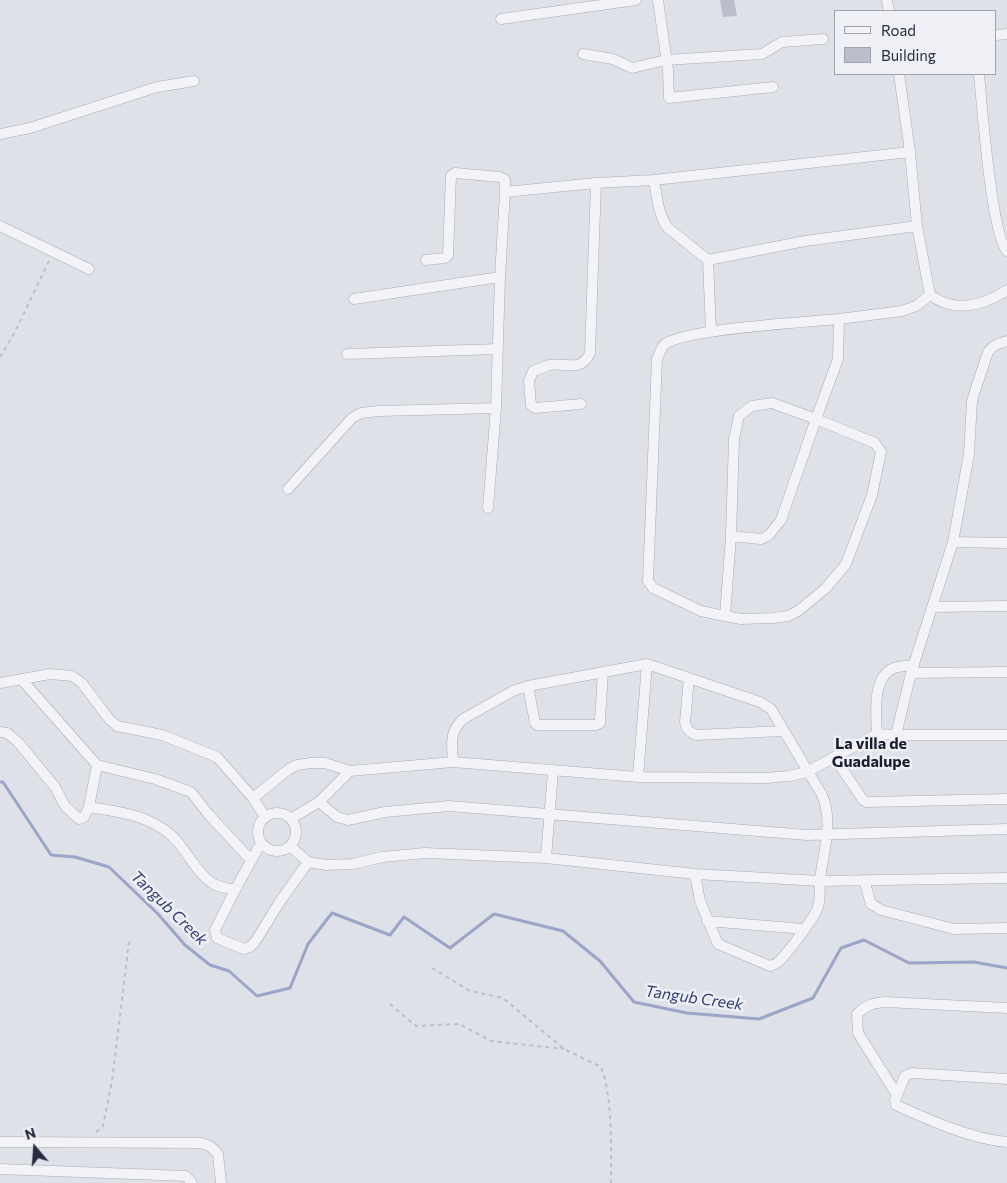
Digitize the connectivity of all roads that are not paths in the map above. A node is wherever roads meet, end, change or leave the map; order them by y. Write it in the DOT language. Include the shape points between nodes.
graph roads {
  1 [pos="636,0"];
  2 [pos="658,0"];
  3 [pos="501,19"];
  4 [pos="823,39"];
  5 [pos="583,54"];
  6 [pos="666,60"];
  7 [pos="899,75"];
  8 [pos="979,75"];
  9 [pos="194,81"];
  10 [pos="773,87"];
  11 [pos="0,134"];
  12 [pos="910,152"];
  13 [pos="654,180"];
  14 [pos="596,184"];
  15 [pos="505,192"];
  16 [pos="0,226"];
  17 [pos="917,226"];
  18 [pos="1007,251"];
  19 [pos="426,260"];
  20 [pos="708,260"];
  21 [pos="88,269"];
  22 [pos="500,277"];
  23 [pos="1007,290"];
  24 [pos="930,295"];
  25 [pos="354,299"];
  26 [pos="840,319"];
  27 [pos="711,331"];
  28 [pos="1007,341"];
  29 [pos="498,349"];
  30 [pos="347,354"];
  31 [pos="580,404"];
  32 [pos="496,408"];
  33 [pos="816,419"];
  34 [pos="288,489"];
  35 [pos="488,508"];
  36 [pos="731,536"];
  37 [pos="954,542"];
  38 [pos="1007,543"];
  39 [pos="1007,606"];
  40 [pos="932,607"];
  41 [pos="725,616"];
  42 [pos="647,664"];
  43 [pos="912,669"];
  44 [pos="603,672"];
  45 [pos="1007,672"];
  46 [pos="689,678"];
  47 [pos="22,680"];
  48 [pos="0,684"];
  49 [pos="528,686"];
  50 [pos="783,731"];
  51 [pos="0,732"];
  52 [pos="877,734"];
  53 [pos="896,735"];
  54 [pos="1007,735"];
  55 [pos="834,757"];
  56 [pos="453,762"];
  57 [pos="97,765"];
  58 [pos="350,771"];
  59 [pos="553,771"];
  60 [pos="807,772"];
  61 [pos="638,777"];
  62 [pos="253,798"];
  63 [pos="1007,799"];
  64 [pos="319,802"];
  65 [pos="89,807"];
  66 [pos="550,814"];
  67 [pos="265,817"];
  68 [pos="292,818"];
  69 [pos="1007,829"];
  70 [pos="827,834"];
  71 [pos="261,842"];
  72 [pos="290,846"];
  73 [pos="546,858"];
  74 [pos="251,860"];
  75 [pos="308,862"];
  76 [pos="695,874"];
  77 [pos="1007,878"];
  78 [pos="864,880"];
  79 [pos="820,881"];
  80 [pos="235,890"];
  81 [pos="707,921"];
  82 [pos="1007,928"];
  83 [pos="804,929"];
  84 [pos="1007,1008"];
  85 [pos="1007,1079"];
  86 [pos="897,1095"];
  87 [pos="0,1142"];
  88 [pos="1007,1142"];
  89 [pos="0,1169"];
  90 [pos="192,1183"];
  91 [pos="221,1183"];
  1 -- 3 [label="street"];
  2 -- 6 [label="street"];
  4 -- 6 [label="street" via="782,42 762,54"];
  5 -- 6 [label="street" via="613,59 630,68"];
  6 -- 10 [label="street" via="670,99"];
  7 -- 12 [label="street"];
  8 -- 18 [label="street" via="993,202 999,235"];
  9 -- 11 [label="street" via="157,87 30,128"];
  12 -- 13 [label="street"];
  12 -- 17 [label="street"];
  13 -- 14 [label="street"];
  13 -- 20 [label="street" via="660,214 668,228"];
  14 -- 15 [label="street"];
  14 -- 31 [label="street" via="590,352 582,363 551,365 534,371 530,380 531,404 535,408"];
  15 -- 19 [label="street" via="505,180 500,177 452,174 449,252 445,258"];
  15 -- 22 [label="street"];
  16 -- 21 [label="street"];
  17 -- 20 [label="street" via="805,241"];
  17 -- 24 [label="street"];
  20 -- 27 [label="street"];
  22 -- 25 [label="street"];
  22 -- 29 [label="street"];
  23 -- 24 [label="street" via="991,300 964,307 939,302"];
  24 -- 26 [label="street" via="916,306 902,311"];
  26 -- 27 [label="street"];
  26 -- 33 [label="street" via="838,359"];
  27 -- 41 [label="street" via="678,338 664,345 657,359 648,582 652,588 701,611"];
  28 -- 37 [label="street" via="988,352 972,401 969,454"];
  29 -- 30 [label="street"];
  29 -- 32 [label="street"];
  32 -- 34 [label="street" via="361,413 352,418"];
  32 -- 35 [label="street"];
  33 -- 36 [label="street" via="781,520 761,539"];
  33 -- 36 [label="street" via="772,403 752,406 738,416 734,439"];
  33 -- 41 [label="street" via="875,443 881,452 872,495 846,564 826,588 788,616 741,619"];
  36 -- 41 [label="street"];
  37 -- 38 [label="street"];
  37 -- 40 [label="street"];
  39 -- 40 [label="street"];
  40 -- 43 [label="street"];
  42 -- 44 [label="street"];
  42 -- 46 [label="street"];
  42 -- 61 [label="street"];
  43 -- 45 [label="street"];
  43 -- 52 [label="street" via="894,668 879,684"];
  43 -- 53 [label="street"];
  44 -- 49 [label="street"];
  44 -- 49 [label="street" via="600,723 596,725 537,725"];
  46 -- 50 [label="street" via="766,705"];
  46 -- 50 [label="street" via="684,722 690,733"];
  47 -- 48 [label="street"];
  47 -- 57 [label="street"];
  47 -- 62 [label="street" via="50,674 72,676 82,683 117,726 162,735 217,757"];
  49 -- 56 [label="street" via="463,719 452,734"];
  50 -- 60 [label="street"];
  51 -- 65 [label="street" via="7,733 18,742 55,787 65,806 80,819"];
  52 -- 53 [label="street"];
  52 -- 55 [label="street"];
  53 -- 54 [label="street"];
  55 -- 60 [label="street"];
  55 -- 63 [label="street" via="867,802"];
  56 -- 58 [label="street"];
  56 -- 59 [label="street"];
  57 -- 65 [label="street"];
  57 -- 74 [label="street" via="155,779 191,792"];
  58 -- 62 [label="street" via="325,764 297,765"];
  58 -- 64 [label="street"];
  59 -- 61 [label="street"];
  59 -- 66 [label="street"];
  60 -- 61 [label="street" via="766,778"];
  60 -- 70 [label="street" via="827,808"];
  62 -- 67 [label="street"];
  64 -- 66 [label="street" via="337,818 348,820 385,812 449,806"];
  64 -- 68 [label="street"];
  65 -- 80 [label="street" via="133,816 164,829 212,883"];
  66 -- 70 [label="street"];
  66 -- 73 [label="street"];
  67 -- 68 [label="street" via="281,812"];
  67 -- 71 [label="street" via="258,829"];
  68 -- 72 [label="street" via="297,832"];
  69 -- 70 [label="street"];
  70 -- 79 [label="street"];
  71 -- 72 [label="street" via="278,851"];
  71 -- 74 [label="street"];
  72 -- 75 [label="street"];
  73 -- 75 [label="street" via="425,853 352,864"];
  73 -- 76 [label="street"];
  74 -- 80 [label="street"];
  75 -- 80 [label="street" via="255,942 244,949 217,938 215,934"];
  76 -- 79 [label="street"];
  76 -- 81 [label="street"];
  77 -- 78 [label="street"];
  78 -- 79 [label="street"];
  78 -- 82 [label="street" via="871,904 881,910 954,929"];
  79 -- 83 [label="street" via="818,907"];
  81 -- 83 [label="street"];
  81 -- 83 [label="street" via="718,944 770,966 778,963"];
  84 -- 86 [label="street" via="885,1002 865,1006 857,1014 858,1033"];
  85 -- 86 [label="street" via="912,1073 905,1076"];
  86 -- 88 [label="street" via="896,1105 917,1115 964,1132"];
  87 -- 91 [label="street" via="201,1143 218,1154"];
  89 -- 90 [label="street" via="186,1176"];
}
